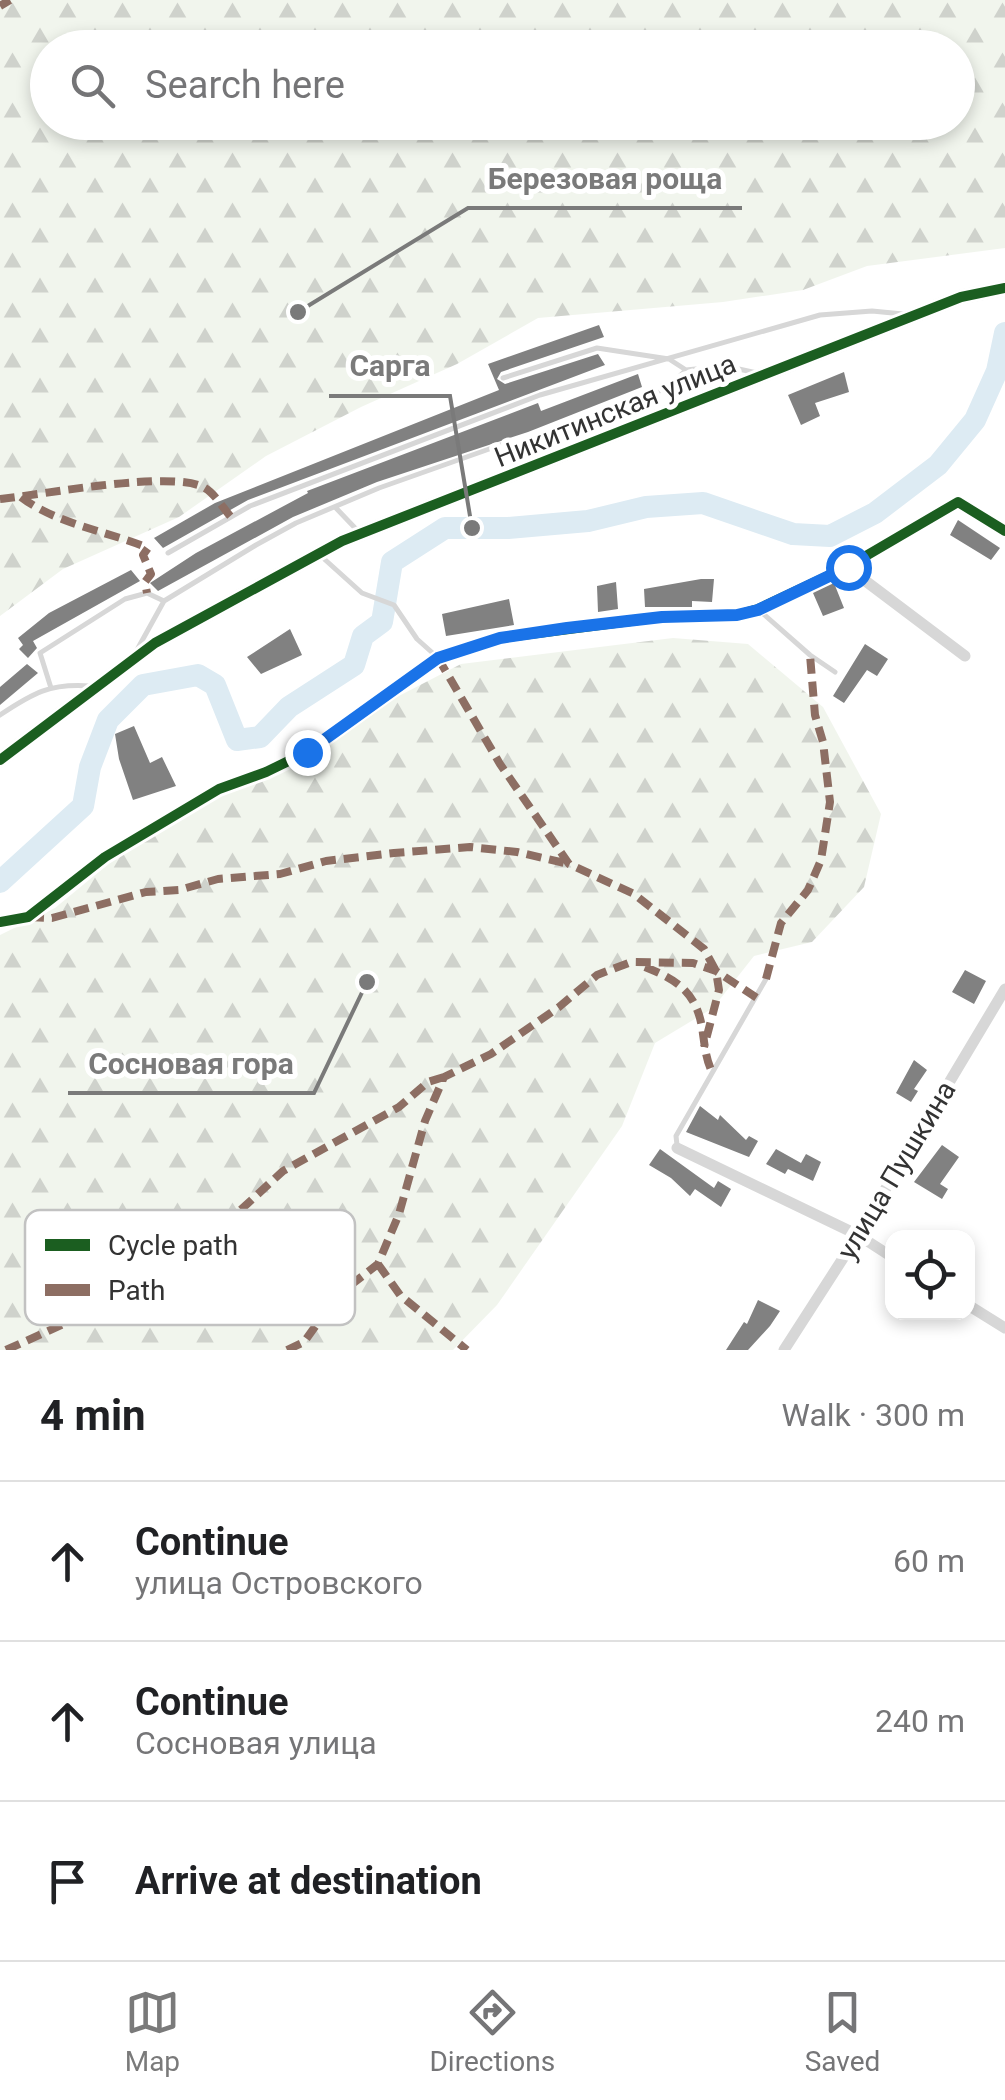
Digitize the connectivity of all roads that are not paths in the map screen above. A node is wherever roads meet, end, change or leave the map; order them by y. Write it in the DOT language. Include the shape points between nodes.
graph roads {
  1 [pos="1005,288"];
  2 [pos="916,315"];
  3 [pos="669,359"];
  4 [pos="686,370"];
  5 [pos="764,376"];
  6 [pos="503,378"];
  7 [pos="529,441"];
  8 [pos="529,469"];
  9 [pos="335,507"];
  10 [pos="1005,530"];
  11 [pos="361,534"];
  12 [pos="168,552"];
  13 [pos="318,554"];
  14 [pos="848,567"];
  15 [pos="164,600"];
  16 [pos="758,610"];
  17 [pos="966,656"];
  18 [pos="438,658"];
  19 [pos="132,660"];
  20 [pos="835,672"];
  21 [pos="98,686"];
  22 [pos="52,688"];
  23 [pos="0,716"];
  24 [pos="0,760"];
  25 [pos="0,922"];
  26 [pos="766,979"];
  27 [pos="1005,989"];
  28 [pos="677,1148"];
  29 [pos="858,1235"];
  30 [pos="885,1252"];
  31 [pos="975,1309"];
  32 [pos="1005,1328"];
  33 [pos="784,1350"];
  1 -- 2 [label="street, Никитинская улица"];
  2 -- 3 [label="lane" via="820,316"];
  2 -- 5 [label="street, Никитинская улица"];
  3 -- 4 [label="lane"];
  3 -- 6 [label="lane" via="597,348"];
  3 -- 12 [label="lane" via="454,426 250,506"];
  4 -- 5 [label="lane" via="725,366"];
  4 -- 7 [label="lane" via="667,388"];
  5 -- 8 [label="street, Никитинская улица"];
  8 -- 9 [label="lane" via="509,442"];
  8 -- 11 [label="street, Никитинская улица"];
  9 -- 11 [label="lane"];
  9 -- 15 [label="lane"];
  10 -- 14 [label="street" via="958,502"];
  11 -- 13 [label="street, Никитинская улица"];
  13 -- 18 [label="lane" via="362,592 394,605"];
  13 -- 19 [label="street, Никитинская улица"];
  14 -- 16 [label="street"];
  14 -- 17 [label="street"];
  15 -- 19 [label="lane"];
  15 -- 22 [label="lane" via="146,593 125,599 40,653"];
  16 -- 18 [label="street" via="500,638"];
  16 -- 20 [label="lane"];
  18 -- 25 [label="street" via="307,752 219,788 105,857 28,917"];
  19 -- 21 [label="street, Никитинская улица"];
  21 -- 22 [label="lane"];
  21 -- 24 [label="street, Никитинская улица"];
  22 -- 23 [label="lane" via="33,692"];
  26 -- 28 [label="lane" via="676,1136"];
  27 -- 29 [label="street, улица Пушкина"];
  28 -- 29 [label="street"];
  29 -- 30 [label="street"];
  29 -- 33 [label="street, улица Пушкина"];
  31 -- 32 [label="street"];
}
